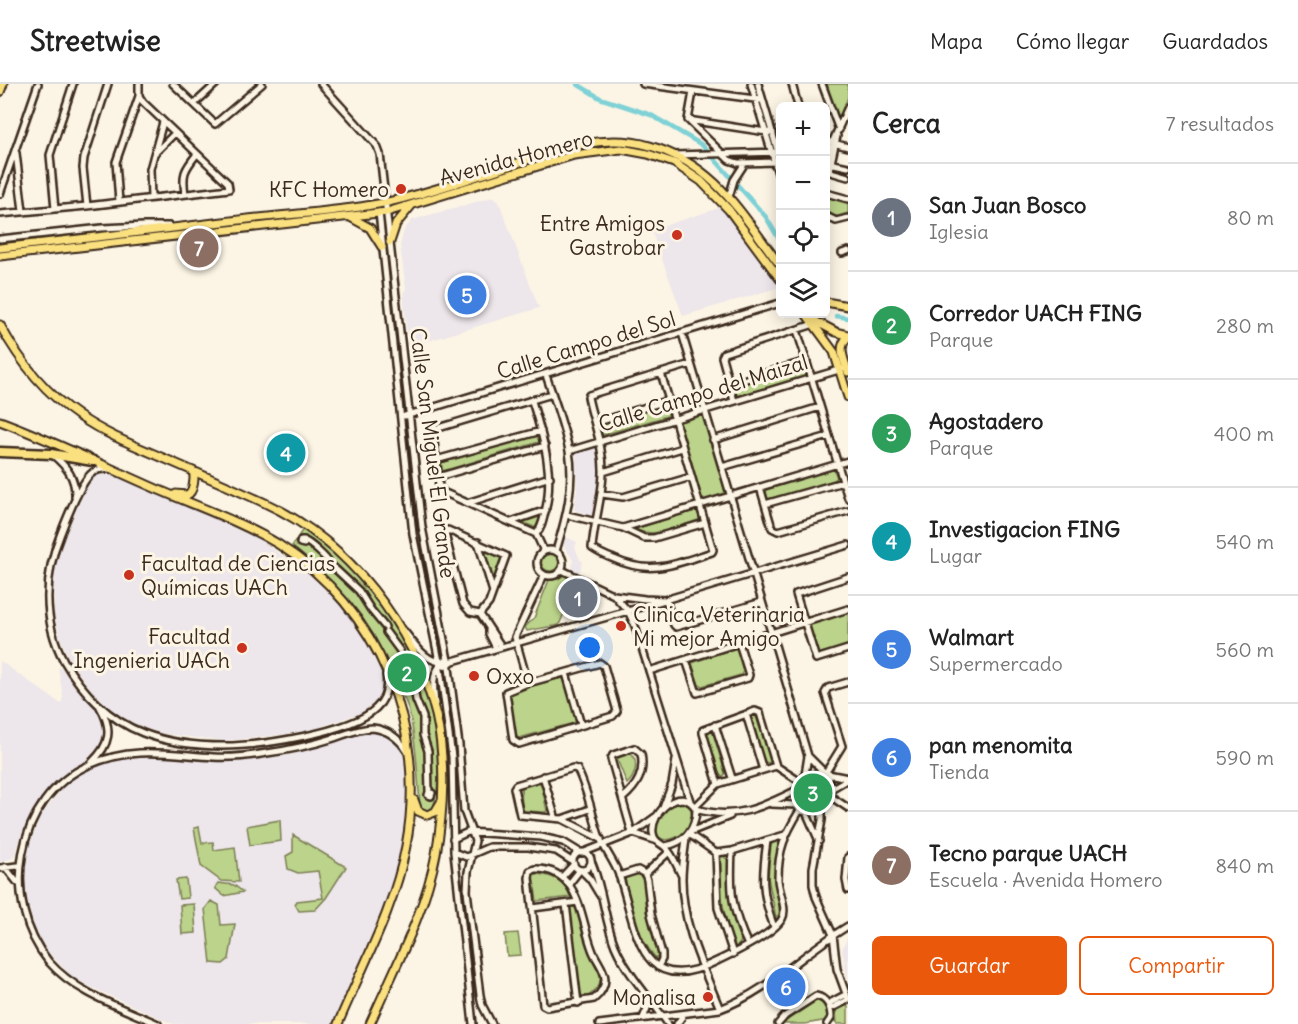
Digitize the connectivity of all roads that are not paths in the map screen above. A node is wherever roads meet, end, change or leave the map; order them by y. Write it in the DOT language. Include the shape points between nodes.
graph roads {
  1 [pos="3,84"];
  2 [pos="39,84"];
  3 [pos="74,84"];
  4 [pos="108,84"];
  5 [pos="139,84"];
  6 [pos="173,84"];
  7 [pos="216,84"];
  8 [pos="261,84"];
  9 [pos="321,84"];
  10 [pos="644,84"];
  11 [pos="751,84"];
  12 [pos="758,84"];
  13 [pos="792,84"];
  14 [pos="822,84"];
  15 [pos="0,92"];
  16 [pos="693,92"];
  17 [pos="139,96"];
  18 [pos="759,100"];
  19 [pos="797,102"];
  20 [pos="194,104"];
  21 [pos="848,107"];
  22 [pos="688,120"];
  23 [pos="163,122"];
  24 [pos="765,132"];
  25 [pos="838,132"];
  26 [pos="175,133"];
  27 [pos="773,133"];
  28 [pos="831,143"];
  29 [pos="776,147"];
  30 [pos="848,147"];
  31 [pos="776,150"];
  32 [pos="16,152"];
  33 [pos="776,152"];
  34 [pos="154,153"];
  35 [pos="197,154"];
  36 [pos="674,154"];
  37 [pos="722,154"];
  38 [pos="776,161"];
  39 [pos="745,163"];
  40 [pos="830,166"];
  41 [pos="848,167"];
  42 [pos="830,168"];
  43 [pos="848,177"];
  44 [pos="0,194"];
  45 [pos="185,194"];
  46 [pos="830,194"];
  47 [pos="729,197"];
  48 [pos="151,198"];
  49 [pos="848,199"];
  50 [pos="119,202"];
  51 [pos="386,202"];
  52 [pos="414,203"];
  53 [pos="377,204"];
  54 [pos="87,206"];
  55 [pos="55,209"];
  56 [pos="23,211"];
  57 [pos="387,212"];
  58 [pos="379,213"];
  59 [pos="0,214"];
  60 [pos="344,216"];
  61 [pos="830,218"];
  62 [pos="848,218"];
  63 [pos="177,227"];
  64 [pos="0,239"];
  65 [pos="390,242"];
  66 [pos="382,247"];
  67 [pos="0,248"];
  68 [pos="15,251"];
  69 [pos="0,256"];
  70 [pos="779,264"];
  71 [pos="776,274"];
  72 [pos="776,304"];
  73 [pos="830,304"];
  74 [pos="848,306"];
  75 [pos="810,318"];
  76 [pos="817,318"];
  77 [pos="0,325"];
  78 [pos="818,325"];
  79 [pos="797,330"];
  80 [pos="682,333"];
  81 [pos="848,336"];
  82 [pos="807,361"];
  83 [pos="691,364"];
  84 [pos="845,370"];
  85 [pos="661,373"];
  86 [pos="546,375"];
  87 [pos="812,378"];
  88 [pos="729,384"];
  89 [pos="552,394"];
  90 [pos="848,397"];
  91 [pos="532,400"];
  92 [pos="669,400"];
  93 [pos="734,401"];
  94 [pos="820,407"];
  95 [pos="705,410"];
  96 [pos="408,415"];
  97 [pos="401,417"];
  98 [pos="675,419"];
  99 [pos="0,421"];
  100 [pos="595,423"];
  101 [pos="541,431"];
  102 [pos="829,436"];
  103 [pos="713,440"];
  104 [pos="600,442"];
  105 [pos="545,446"];
  106 [pos="682,448"];
  107 [pos="569,451"];
  108 [pos="0,452"];
  109 [pos="51,454"];
  110 [pos="436,460"];
  111 [pos="93,461"];
  112 [pos="848,461"];
  113 [pos="838,464"];
  114 [pos="722,467"];
  115 [pos="110,469"];
  116 [pos="193,471"];
  117 [pos="603,471"];
  118 [pos="438,477"];
  119 [pos="550,477"];
  120 [pos="691,477"];
  121 [pos="843,482"];
  122 [pos="760,487"];
  123 [pos="602,494"];
  124 [pos="170,495"];
  125 [pos="730,496"];
  126 [pos="848,498"];
  127 [pos="75,500"];
  128 [pos="467,502"];
  129 [pos="765,504"];
  130 [pos="699,505"];
  131 [pos="546,510"];
  132 [pos="848,511"];
  133 [pos="567,515"];
  134 [pos="510,522"];
  135 [pos="597,522"];
  136 [pos="705,523"];
  137 [pos="623,528"];
  138 [pos="537,533"];
  139 [pos="304,542"];
  140 [pos="478,542"];
  141 [pos="848,544"];
  142 [pos="545,551"];
  143 [pos="556,551"];
  144 [pos="562,570"];
  145 [pos="754,573"];
  146 [pos="544,576"];
  147 [pos="848,577"];
  148 [pos="493,592"];
  149 [pos="614,595"];
  150 [pos="666,600"];
  151 [pos="762,602"];
  152 [pos="848,609"];
  153 [pos="628,611"];
  154 [pos="480,614"];
  155 [pos="396,622"];
  156 [pos="805,623"];
  157 [pos="771,633"];
  158 [pos="516,642"];
  159 [pos="739,643"];
  160 [pos="499,647"];
  161 [pos="848,649"];
  162 [pos="686,660"];
  163 [pos="450,662"];
  164 [pos="384,664"];
  165 [pos="439,664"];
  166 [pos="649,671"];
  167 [pos="566,673"];
  168 [pos="848,682"];
  169 [pos="528,683"];
  170 [pos="97,704"];
  171 [pos="746,714"];
  172 [pos="436,715"];
  173 [pos="118,719"];
  174 [pos="350,722"];
  175 [pos="108,723"];
  176 [pos="581,725"];
  177 [pos="715,725"];
  178 [pos="343,735"];
  179 [pos="845,745"];
  180 [pos="104,749"];
  181 [pos="113,756"];
  182 [pos="411,756"];
  183 [pos="808,756"];
  184 [pos="676,758"];
  185 [pos="88,765"];
  186 [pos="777,766"];
  187 [pos="763,770"];
  188 [pos="825,772"];
  189 [pos="543,776"];
  190 [pos="732,778"];
  191 [pos="848,778"];
  192 [pos="803,782"];
  193 [pos="718,784"];
  194 [pos="412,788"];
  195 [pos="799,789"];
  196 [pos="429,792"];
  197 [pos="828,792"];
  198 [pos="623,798"];
  199 [pos="442,801"];
  200 [pos="690,801"];
  201 [pos="822,801"];
  202 [pos="769,804"];
  203 [pos="695,808"];
  204 [pos="848,808"];
  205 [pos="590,809"];
  206 [pos="801,809"];
  207 [pos="660,811"];
  208 [pos="734,814"];
  209 [pos="555,816"];
  210 [pos="562,819"];
  211 [pos="472,832"];
  212 [pos="633,833"];
  213 [pos="688,834"];
  214 [pos="785,835"];
  215 [pos="453,839"];
  216 [pos="767,841"];
  217 [pos="657,842"];
  218 [pos="819,842"];
  219 [pos="601,843"];
  220 [pos="665,846"];
  221 [pos="732,851"];
  222 [pos="454,852"];
  223 [pos="669,852"];
  224 [pos="582,853"];
  225 [pos="716,854"];
  226 [pos="472,855"];
  227 [pos="848,857"];
  228 [pos="591,860"];
  229 [pos="573,863"];
  230 [pos="18,866"];
  231 [pos="3,867"];
  232 [pos="581,870"];
  233 [pos="645,874"];
  234 [pos="619,876"];
  235 [pos="682,876"];
  236 [pos="562,878"];
  237 [pos="18,884"];
  238 [pos="569,884"];
  239 [pos="848,890"];
  240 [pos="602,898"];
  241 [pos="578,902"];
  242 [pos="566,904"];
  243 [pos="533,908"];
  244 [pos="848,926"];
  245 [pos="774,927"];
  246 [pos="833,935"];
  247 [pos="748,945"];
  248 [pos="733,954"];
  249 [pos="658,968"];
  250 [pos="704,968"];
  251 [pos="646,993"];
  252 [pos="847,998"];
  253 [pos="578,1003"];
  254 [pos="829,1007"];
  255 [pos="720,1009"];
  256 [pos="684,1014"];
  257 [pos="663,1016"];
  258 [pos="643,1018"];
  259 [pos="158,1024"];
  260 [pos="338,1024"];
  261 [pos="370,1024"];
  262 [pos="473,1024"];
  263 [pos="492,1024"];
  264 [pos="599,1024"];
  265 [pos="668,1024"];
  266 [pos="677,1024"];
  267 [pos="778,1024"];
  268 [pos="826,1024"];
  1 -- 15 [label="main road"];
  2 -- 32 [label="street"];
  3 -- 55 [label="street" via="50,155"];
  4 -- 54 [label="street" via="84,158"];
  5 -- 17 [label="street"];
  6 -- 20 [label="street"];
  7 -- 20 [label="street"];
  8 -- 20 [label="street" via="217,124"];
  9 -- 51 [label="street" via="378,148"];
  10 -- 16 [label="street"];
  11 -- 18 [label="street"];
  12 -- 18 [label="street"];
  13 -- 19 [label="street"];
  14 -- 25 [label="street"];
  16 -- 18 [label="street"];
  16 -- 22 [label="street"];
  17 -- 23 [label="street"];
  17 -- 50 [label="street" via="116,162"];
  18 -- 24 [label="street"];
  18 -- 27 [label="street"];
  21 -- 25 [label="street"];
  22 -- 24 [label="street"];
  22 -- 37 [label="street"];
  23 -- 26 [label="street"];
  23 -- 34 [label="street"];
  24 -- 27 [label="street"];
  24 -- 31 [label="street"];
  25 -- 28 [label="street"];
  26 -- 34 [label="street"];
  26 -- 35 [label="street"];
  27 -- 29 [label="street"];
  28 -- 30 [label="street"];
  32 -- 44 [label="street"];
  32 -- 56 [label="street"];
  33 -- 37 [label="street"];
  34 -- 48 [label="street"];
  35 -- 45 [label="street" via="184,172"];
  35 -- 45 [label="street" via="229,187"];
  36 -- 37 [label="street"];
  36 -- 47 [label="main road, Avenida Homero" via="708,175"];
  36 -- 51 [label="main road, Avenida Homero" via="634,142 589,143"];
  37 -- 39 [label="street" via="729,160"];
  38 -- 39 [label="street"];
  39 -- 47 [label="street"];
  40 -- 41 [label="street"];
  42 -- 43 [label="street"];
  45 -- 48 [label="street"];
  46 -- 49 [label="street"];
  47 -- 70 [label="main road, Avenida Homero"];
  48 -- 50 [label="street"];
  50 -- 54 [label="street"];
  51 -- 53 [label="main road, Avenida Homero"];
  51 -- 57 [label="street, Calle San Miguel El Grande"];
  52 -- 57 [label="main road, Avenida Homero"];
  52 -- 65 [label="main road" via="399,218"];
  52 -- 71 [label="main road, Avenida Homero" via="574,155 621,150 648,154 674,163 701,182 729,210"];
  53 -- 58 [label="street, Calle San Miguel El Grande"];
  53 -- 63 [label="main road, Avenida Homero"];
  54 -- 55 [label="street"];
  55 -- 56 [label="street"];
  56 -- 59 [label="street"];
  57 -- 58 [label="main road, Avenida Homero"];
  57 -- 65 [label="street, Calle San Miguel El Grande"];
  58 -- 60 [label="main road, Avenida Homero"];
  58 -- 66 [label="street, Calle San Miguel El Grande"];
  60 -- 66 [label="main road" via="370,228"];
  60 -- 68 [label="main road"];
  61 -- 62 [label="street"];
  63 -- 64 [label="street" via="133,226"];
  63 -- 68 [label="main road"];
  65 -- 96 [label="street, Calle San Miguel El Grande"];
  66 -- 97 [label="street, Calle San Miguel El Grande"];
  67 -- 68 [label="main road"];
  68 -- 69 [label="main road"];
  72 -- 80 [label="street, Calle Campo del Sol"];
  73 -- 74 [label="main road"];
  75 -- 78 [label="main road"];
  76 -- 78 [label="main road"];
  77 -- 116 [label="main road" via="32,372 78,415"];
  78 -- 79 [label="street"];
  78 -- 81 [label="main road"];
  78 -- 84 [label="main road"];
  79 -- 82 [label="street"];
  79 -- 88 [label="street" via="726,352 722,357"];
  80 -- 83 [label="street"];
  80 -- 86 [label="street, Calle Campo del Sol"];
  81 -- 84 [label="main road" via="842,346"];
  82 -- 87 [label="street"];
  82 -- 88 [label="street"];
  83 -- 85 [label="street"];
  83 -- 95 [label="street"];
  84 -- 87 [label="street, Calle Campo del Maizal"];
  84 -- 90 [label="main road"];
  85 -- 92 [label="street"];
  85 -- 100 [label="street" via="589,395"];
  86 -- 89 [label="street"];
  86 -- 96 [label="street, Calle Campo del Sol"];
  87 -- 93 [label="street, Calle Campo del Maizal"];
  87 -- 94 [label="street"];
  88 -- 93 [label="street"];
  89 -- 91 [label="street"];
  89 -- 107 [label="street"];
  91 -- 101 [label="street"];
  91 -- 110 [label="street" via="433,430"];
  92 -- 98 [label="street"];
  92 -- 100 [label="street"];
  93 -- 95 [label="street, Calle Campo del Maizal"];
  94 -- 102 [label="street"];
  94 -- 103 [label="street"];
  95 -- 98 [label="street, Calle Campo del Maizal"];
  95 -- 103 [label="street"];
  96 -- 97 [label="street, Calle Campo del Sol"];
  96 -- 163 [label="street, Calle San Miguel El Grande" via="423,538"];
  97 -- 165 [label="street, Calle San Miguel El Grande" via="413,534"];
  98 -- 104 [label="street, Calle Campo del Maizal"];
  98 -- 106 [label="street"];
  99 -- 111 [label="main road"];
  100 -- 104 [label="street"];
  101 -- 105 [label="street"];
  101 -- 110 [label="street"];
  102 -- 113 [label="street"];
  102 -- 114 [label="street"];
  103 -- 114 [label="street"];
  104 -- 107 [label="street, Calle Campo del Maizal"];
  104 -- 117 [label="street"];
  105 -- 118 [label="street"];
  105 -- 119 [label="street"];
  106 -- 117 [label="street"];
  106 -- 120 [label="street"];
  107 -- 133 [label="street" via="571,488"];
  108 -- 109 [label="highway"];
  109 -- 111 [label="highway"];
  109 -- 127 [label="street" via="71,473"];
  110 -- 118 [label="street"];
  111 -- 115 [label="main road"];
  112 -- 113 [label="street"];
  113 -- 121 [label="street"];
  113 -- 122 [label="street"];
  114 -- 125 [label="street"];
  115 -- 124 [label="main road"];
  115 -- 127 [label="street" via="89,475"];
  116 -- 124 [label="main road" via="194,482 188,495"];
  116 -- 155 [label="main road" via="268,504 314,533 353,567"];
  117 -- 123 [label="street"];
  118 -- 128 [label="street" via="443,492"];
  119 -- 128 [label="street"];
  119 -- 131 [label="street"];
  120 -- 123 [label="street" via="623,497"];
  120 -- 130 [label="street"];
  121 -- 126 [label="street"];
  121 -- 129 [label="street"];
  122 -- 125 [label="street"];
  122 -- 129 [label="street"];
  123 -- 135 [label="street"];
  124 -- 164 [label="main road" via="249,528 308,567 359,622"];
  125 -- 130 [label="street"];
  125 -- 145 [label="street"];
  127 -- 170 [label="street" via="53,558 48,582 49,614 61,655"];
  128 -- 134 [label="street"];
  129 -- 132 [label="street" via="772,528 778,531"];
  130 -- 136 [label="street"];
  130 -- 137 [label="street"];
  131 -- 134 [label="street"];
  131 -- 138 [label="street"];
  133 -- 135 [label="street"];
  133 -- 143 [label="street"];
  134 -- 138 [label="street"];
  135 -- 136 [label="street" via="594,549 638,567 666,567 712,552"];
  135 -- 137 [label="street"];
  136 -- 137 [label="street" via="649,538"];
  138 -- 142 [label="street"];
  139 -- 196 [label="street" via="313,546 359,591 400,651 423,717"];
  140 -- 148 [label="street"];
  140 -- 148 [label="street" via="506,556"];
  140 -- 154 [label="street" via="449,530 445,533 463,604 470,612"];
  141 -- 145 [label="street"];
  142 -- 143 [label="street"];
  142 -- 146 [label="street" via="538,556 537,563"];
  143 -- 144 [label="street" via="562,557"];
  144 -- 146 [label="street"];
  144 -- 149 [label="street"];
  145 -- 150 [label="street"];
  145 -- 151 [label="street"];
  146 -- 158 [label="street"];
  147 -- 156 [label="street" via="796,593"];
  148 -- 154 [label="street"];
  149 -- 150 [label="street"];
  149 -- 153 [label="street"];
  150 -- 151 [label="street" via="676,627"];
  150 -- 153 [label="street"];
  151 -- 157 [label="street"];
  152 -- 156 [label="street"];
  153 -- 158 [label="street"];
  153 -- 166 [label="street"];
  154 -- 160 [label="street"];
  155 -- 165 [label="street" via="421,651"];
  155 -- 172 [label="main road"];
  156 -- 157 [label="street"];
  156 -- 161 [label="street" via="816,659"];
  157 -- 159 [label="street"];
  157 -- 183 [label="street"];
  158 -- 160 [label="street"];
  158 -- 169 [label="street"];
  159 -- 162 [label="street"];
  159 -- 162 [label="street" via="748,678 697,693"];
  160 -- 163 [label="street"];
  162 -- 166 [label="street"];
  163 -- 165 [label="street"];
  163 -- 211 [label="street, Calle San Miguel El Grande" via="464,811"];
  164 -- 174 [label="street" via="386,689 381,702 370,713"];
  164 -- 182 [label="main road" via="402,713"];
  165 -- 172 [label="street" via="433,678"];
  165 -- 215 [label="street, Calle San Miguel El Grande" via="453,768"];
  166 -- 184 [label="street"];
  167 -- 169 [label="street"];
  167 -- 176 [label="street"];
  167 -- 176 [label="street" via="603,664 617,709 615,715"];
  168 -- 179 [label="street" via="828,688 825,693"];
  169 -- 176 [label="street" via="506,692 514,742 519,744"];
  170 -- 173 [label="street"];
  170 -- 175 [label="street"];
  171 -- 177 [label="street"];
  171 -- 186 [label="street" via="760,713"];
  171 -- 187 [label="street"];
  172 -- 199 [label="main road"];
  173 -- 174 [label="street" via="158,738 224,746 270,743"];
  173 -- 175 [label="street"];
  174 -- 178 [label="street"];
  175 -- 180 [label="street"];
  177 -- 190 [label="street"];
  177 -- 193 [label="street" via="705,728 703,733"];
  178 -- 181 [label="street" via="298,748 247,756 149,751"];
  178 -- 182 [label="street" via="368,728 382,730 398,739"];
  179 -- 188 [label="street"];
  180 -- 181 [label="street"];
  180 -- 185 [label="street"];
  181 -- 185 [label="street"];
  182 -- 194 [label="main road"];
  183 -- 188 [label="street"];
  183 -- 192 [label="street"];
  184 -- 200 [label="street"];
  184 -- 207 [label="street" via="672,784"];
  185 -- 230 [label="street" via="64,781 44,803 24,839"];
  186 -- 187 [label="street"];
  186 -- 192 [label="street"];
  187 -- 190 [label="street"];
  188 -- 191 [label="street"];
  188 -- 192 [label="street" via="814,773"];
  188 -- 197 [label="street" via="830,780"];
  189 -- 205 [label="street" via="577,769"];
  189 -- 209 [label="street"];
  189 -- 209 [label="street" via="516,784 519,813"];
  190 -- 193 [label="street"];
  191 -- 197 [label="street"];
  192 -- 195 [label="street"];
  193 -- 203 [label="street"];
  194 -- 199 [label="main road" via="417,809 423,815 432,814"];
  194 -- 260 [label="main road" via="409,832 398,880"];
  195 -- 202 [label="street"];
  195 -- 206 [label="street"];
  197 -- 201 [label="street"];
  197 -- 204 [label="street"];
  198 -- 198 [label="street" via="611,757 634,748 641,754 641,772 636,785"];
  198 -- 212 [label="street"];
  199 -- 261 [label="main road" via="436,854 423,900"];
  200 -- 203 [label="street"];
  200 -- 207 [label="street" via="675,800"];
  201 -- 206 [label="street" via="815,809"];
  201 -- 218 [label="street"];
  202 -- 206 [label="street"];
  202 -- 208 [label="street"];
  203 -- 208 [label="street" via="712,814"];
  203 -- 213 [label="street"];
  205 -- 210 [label="street"];
  205 -- 219 [label="street"];
  206 -- 214 [label="street"];
  206 -- 218 [label="street"];
  207 -- 212 [label="street"];
  207 -- 217 [label="street" via="653,826"];
  208 -- 213 [label="street"];
  209 -- 210 [label="street"];
  210 -- 219 [label="street"];
  211 -- 215 [label="street"];
  211 -- 224 [label="street" via="548,838"];
  211 -- 226 [label="street, Calle San Miguel El Grande"];
  212 -- 217 [label="street"];
  212 -- 219 [label="street"];
  213 -- 220 [label="street" via="680,842"];
  213 -- 225 [label="street"];
  213 -- 235 [label="street"];
  214 -- 216 [label="street"];
  214 -- 245 [label="street" via="778,880 784,913"];
  215 -- 222 [label="street, Calle San Miguel El Grande"];
  216 -- 221 [label="street"];
  216 -- 245 [label="street" via="764,899"];
  217 -- 220 [label="street"];
  218 -- 246 [label="street" via="813,885"];
  219 -- 224 [label="street"];
  219 -- 228 [label="street"];
  219 -- 234 [label="street"];
  220 -- 223 [label="street"];
  221 -- 225 [label="street"];
  221 -- 247 [label="street" via="733,905"];
  222 -- 226 [label="street"];
  222 -- 262 [label="street, Calle San Miguel El Grande"];
  223 -- 233 [label="street"];
  223 -- 235 [label="street"];
  224 -- 228 [label="street"];
  224 -- 229 [label="street"];
  225 -- 248 [label="street" via="718,908"];
  226 -- 229 [label="street" via="489,847 542,848 561,853"];
  226 -- 263 [label="street, Calle San Miguel El Grande" via="468,900 480,995"];
  227 -- 239 [label="street"];
  228 -- 232 [label="street" via="588,868"];
  228 -- 240 [label="street"];
  229 -- 232 [label="street"];
  229 -- 236 [label="street"];
  230 -- 231 [label="street"];
  230 -- 237 [label="street"];
  231 -- 237 [label="street"];
  232 -- 238 [label="street"];
  232 -- 240 [label="street"];
  233 -- 234 [label="street" via="638,870"];
  233 -- 249 [label="street" via="662,954"];
  234 -- 249 [label="street" via="635,933"];
  235 -- 250 [label="street" via="687,923"];
  236 -- 238 [label="street"];
  236 -- 243 [label="street" via="544,870 530,872"];
  237 -- 259 [label="street" via="31,936 53,966 89,993"];
  238 -- 241 [label="street"];
  240 -- 251 [label="street" via="617,950"];
  241 -- 242 [label="street"];
  241 -- 253 [label="street" via="605,979 597,997"];
  242 -- 243 [label="street"];
  242 -- 253 [label="street"];
  243 -- 253 [label="street" via="543,1005"];
  244 -- 246 [label="street"];
  245 -- 247 [label="street"];
  246 -- 252 [label="street" via="837,969"];
  246 -- 255 [label="street" via="747,998"];
  247 -- 248 [label="street"];
  248 -- 250 [label="street"];
  249 -- 250 [label="street" via="679,972"];
  250 -- 255 [label="street"];
  251 -- 257 [label="street"];
  251 -- 258 [label="street" via="648,1008"];
  252 -- 254 [label="street"];
  254 -- 267 [label="street" via="816,996"];
  254 -- 268 [label="street" via="831,1020"];
  255 -- 256 [label="street"];
  256 -- 257 [label="street"];
  256 -- 266 [label="street"];
  257 -- 258 [label="street"];
  257 -- 265 [label="street"];
  258 -- 264 [label="street"];
}
